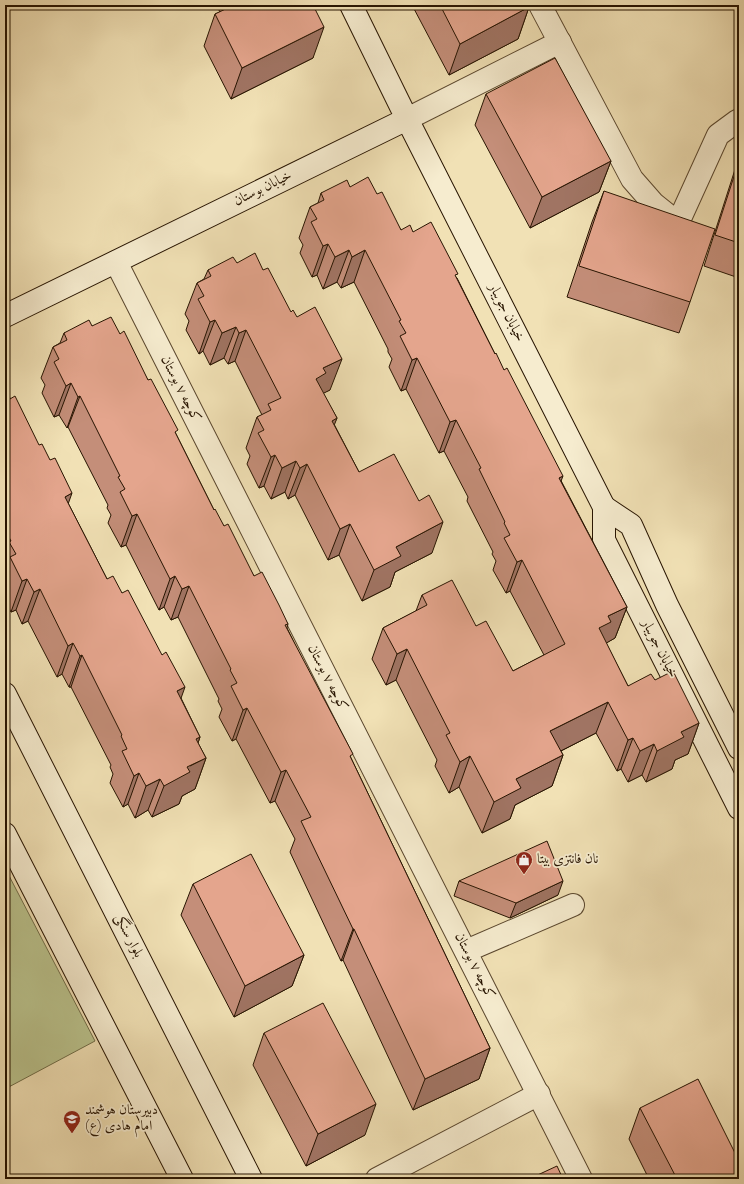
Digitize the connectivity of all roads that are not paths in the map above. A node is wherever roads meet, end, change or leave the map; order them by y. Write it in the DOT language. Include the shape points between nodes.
graph roads {
  1 [pos="351,5"];
  2 [pos="540,5"];
  3 [pos="560,42"];
  4 [pos="407,119"];
  5 [pos="739,121"];
  6 [pos="116,262"];
  7 [pos="5,316"];
  8 [pos="604,507"];
  9 [pos="5,694"];
  10 [pos="739,748"];
  11 [pos="739,808"];
  12 [pos="5,834"];
  13 [pos="572,905"];
  14 [pos="466,951"];
  15 [pos="539,1094"];
  16 [pos="182,1179"];
  17 [pos="251,1179"];
  18 [pos="377,1179"];
  19 [pos="582,1179"];
  1 -- 4 [label="street"];
  2 -- 3 [label="street"];
  3 -- 4 [label="street, خیابان بوستان"];
  3 -- 5 [label="street" via="632,179 653,203 678,223 718,135"];
  4 -- 6 [label="street, خیابان بوستان"];
  4 -- 8 [label="street, خیابان جویبار"];
  6 -- 7 [label="street, خیابان بوستان"];
  6 -- 14 [label="street, کوچه ۷ بوستان"];
  8 -- 10 [label="street, خیابان جویبار" via="631,525 667,605"];
  8 -- 11 [label="street, خیابان جویبار" via="604,540"];
  9 -- 17 [label="street, بلوار سنگی"];
  12 -- 16 [label="street"];
  13 -- 14 [label="street"];
  14 -- 15 [label="street, کوچه ۷ بوستان"];
  15 -- 18 [label="street"];
  15 -- 19 [label="street, کوچه ۷ بوستان"];
}
